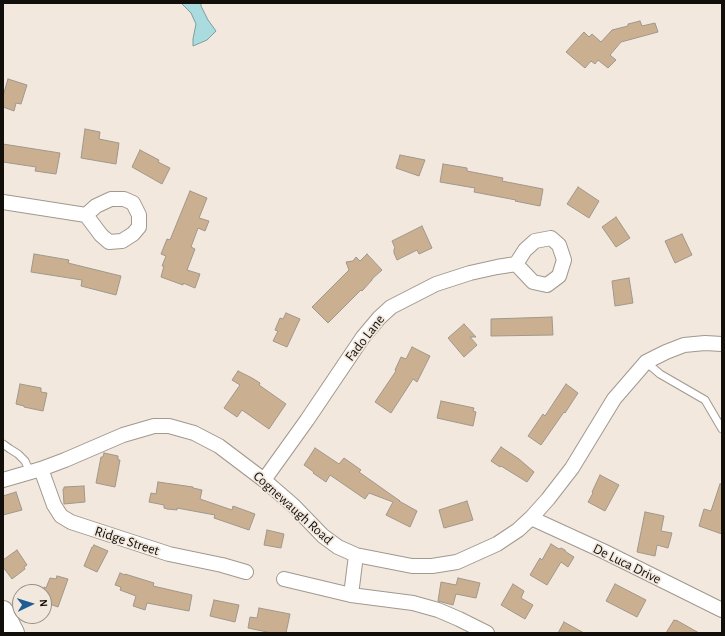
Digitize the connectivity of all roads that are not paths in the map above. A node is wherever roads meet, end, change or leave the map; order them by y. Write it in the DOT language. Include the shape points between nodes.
graph roads {
  1 [pos="3,202"];
  2 [pos="86,215"];
  3 [pos="516,264"];
  4 [pos="722,344"];
  5 [pos="646,362"];
  6 [pos="722,429"];
  7 [pos="3,444"];
  8 [pos="36,471"];
  9 [pos="3,480"];
  10 [pos="264,480"];
  11 [pos="531,518"];
  12 [pos="356,555"];
  13 [pos="246,572"];
  14 [pos="284,579"];
  15 [pos="352,595"];
  16 [pos="722,610"];
  17 [pos="3,611"];
  18 [pos="14,633"];
  19 [pos="487,633"];
  1 -- 2 [label="street"];
  3 -- 10 [label="street, Fado Lane" via="470,273 441,283 391,307 363,337"];
  4 -- 5 [label="street, Cognewaugh Road" via="684,345"];
  5 -- 6 [label="lane" via="660,374 705,400"];
  5 -- 11 [label="street, Cognewaugh Road" via="614,399 572,468"];
  7 -- 8 [label="lane"];
  8 -- 9 [label="street, Cognewaugh Road"];
  8 -- 10 [label="street, Cognewaugh Road" via="123,434 154,426 169,426 194,433 219,446"];
  8 -- 13 [label="street, Ridge Street" via="61,516 71,522 168,554"];
  10 -- 12 [label="street, Cognewaugh Road" via="323,536 338,547"];
  11 -- 12 [label="street, Cognewaugh Road" via="497,544 457,562 412,566"];
  11 -- 16 [label="street, De Luca Drive"];
  12 -- 15 [label="street"];
  14 -- 15 [label="street"];
  15 -- 19 [label="street" via="438,610"];
  17 -- 18 [label="main road"];
}
